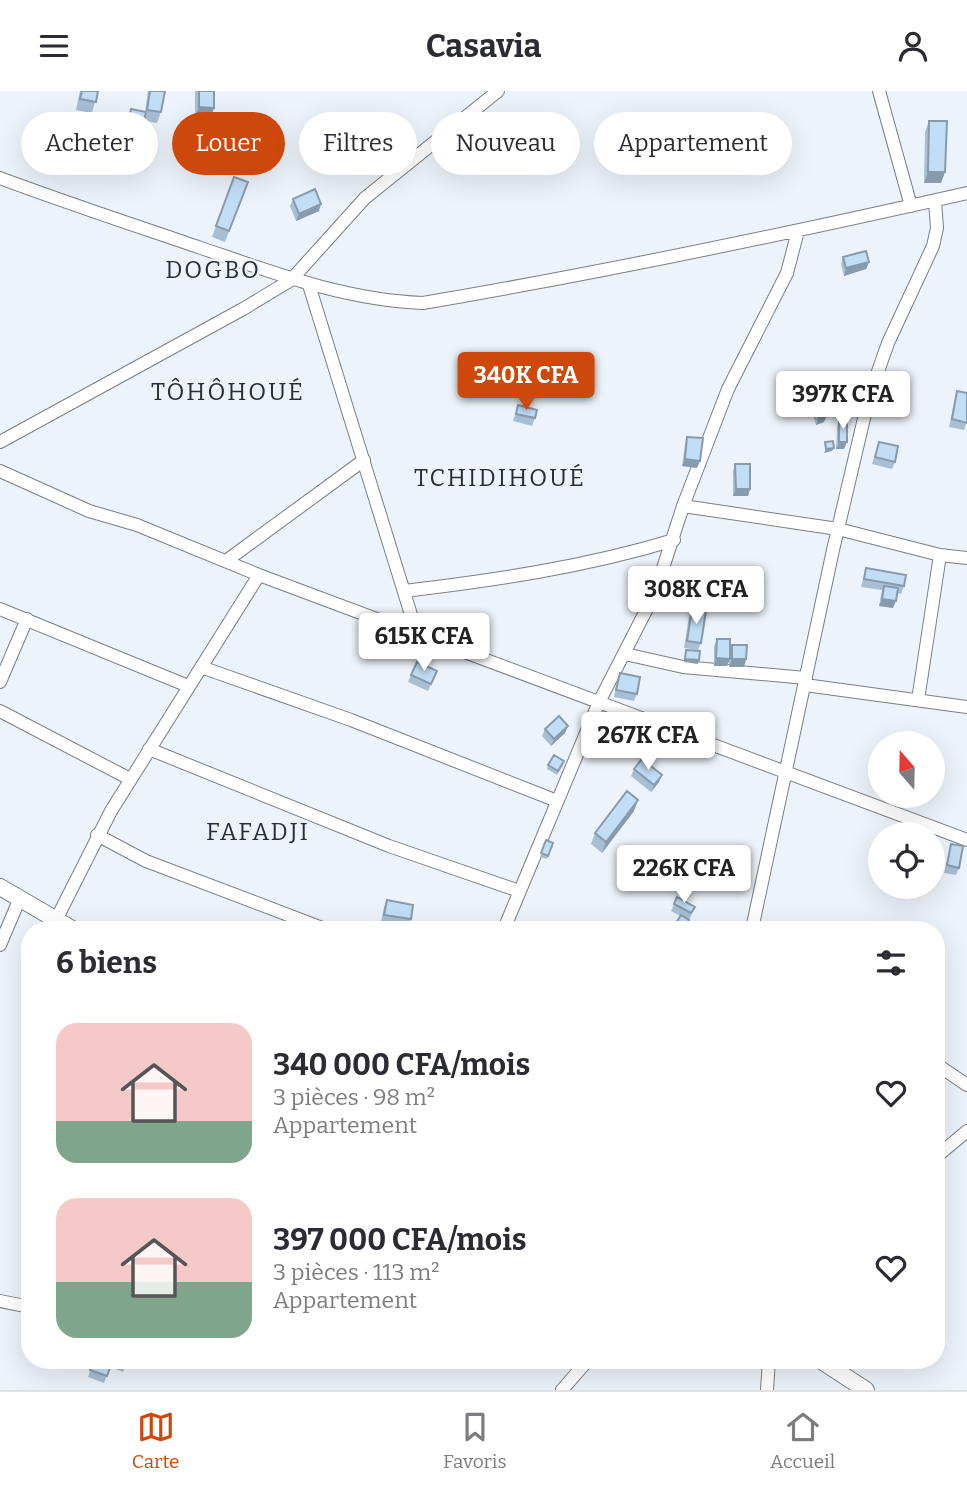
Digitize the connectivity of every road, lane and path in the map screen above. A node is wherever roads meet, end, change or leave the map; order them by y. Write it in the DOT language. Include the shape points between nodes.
graph roads {
  1 [pos="498,91"];
  2 [pos="879,91"];
  3 [pos="0,178"];
  4 [pos="967,193"];
  5 [pos="934,201"];
  6 [pos="911,206"];
  7 [pos="798,231"];
  8 [pos="291,280"];
  9 [pos="309,285"];
  10 [pos="0,442"];
  11 [pos="364,460"];
  12 [pos="0,471"];
  13 [pos="683,506"];
  14 [pos="838,529"];
  15 [pos="674,540"];
  16 [pos="940,555"];
  17 [pos="967,558"];
  18 [pos="226,561"];
  19 [pos="259,575"];
  20 [pos="404,591"];
  21 [pos="0,609"];
  22 [pos="27,619"];
  23 [pos="417,634"];
  24 [pos="625,654"];
  25 [pos="201,667"];
  26 [pos="806,681"];
  27 [pos="0,682"];
  28 [pos="188,686"];
  29 [pos="918,700"];
  30 [pos="599,702"];
  31 [pos="967,707"];
  32 [pos="0,711"];
  33 [pos="149,749"];
  34 [pos="785,772"];
  35 [pos="130,779"];
  36 [pos="557,801"];
  37 [pos="97,835"];
  38 [pos="967,840"];
  39 [pos="0,887"];
  40 [pos="519,891"];
  41 [pos="20,898"];
  42 [pos="56,920"];
  43 [pos="304,921"];
  44 [pos="507,921"];
  45 [pos="755,921"];
  46 [pos="0,945"];
  47 [pos="945,1070"];
  48 [pos="967,1085"];
  49 [pos="967,1131"];
  50 [pos="945,1149"];
  51 [pos="0,1301"];
  52 [pos="21,1305"];
  53 [pos="580,1369"];
  54 [pos="768,1369"];
  55 [pos="834,1369"];
  56 [pos="562,1390"];
  57 [pos="767,1390"];
  58 [pos="866,1390"];
  1 -- 8 [label="street" via="365,198"];
  2 -- 6 [label="street"];
  3 -- 8 [label="street"];
  4 -- 5 [label="street"];
  5 -- 6 [label="street"];
  5 -- 14 [label="street" via="937,228 933,246 888,343 869,397"];
  6 -- 7 [label="street"];
  7 -- 9 [label="street" via="423,303 389,302"];
  7 -- 13 [label="street" via="787,273 728,389"];
  8 -- 9 [label="street"];
  8 -- 10 [label="street"];
  9 -- 11 [label="street"];
  11 -- 18 [label="street"];
  11 -- 20 [label="street"];
  12 -- 18 [label="street" via="89,511"];
  13 -- 14 [label="street"];
  13 -- 15 [label="street"];
  14 -- 16 [label="street"];
  14 -- 26 [label="street"];
  15 -- 20 [label="street" via="559,569"];
  15 -- 24 [label="street"];
  16 -- 17 [label="street"];
  16 -- 29 [label="street"];
  18 -- 19 [label="street"];
  19 -- 23 [label="street"];
  19 -- 25 [label="street"];
  20 -- 23 [label="street"];
  21 -- 22 [label="street"];
  22 -- 27 [label="street"];
  22 -- 28 [label="street"];
  23 -- 30 [label="street"];
  24 -- 26 [label="street" via="683,667"];
  24 -- 30 [label="street"];
  25 -- 28 [label="street"];
  25 -- 36 [label="street"];
  26 -- 29 [label="street"];
  26 -- 34 [label="street"];
  28 -- 33 [label="street"];
  29 -- 31 [label="street"];
  30 -- 34 [label="street"];
  30 -- 36 [label="street"];
  32 -- 35 [label="street"];
  33 -- 35 [label="street"];
  33 -- 40 [label="street" via="389,846"];
  34 -- 38 [label="street"];
  34 -- 45 [label="street"];
  35 -- 37 [label="street"];
  36 -- 40 [label="street"];
  37 -- 42 [label="street"];
  37 -- 43 [label="street" via="146,861"];
  39 -- 41 [label="main road"];
  40 -- 44 [label="street"];
  41 -- 42 [label="main road"];
  41 -- 46 [label="street"];
  47 -- 48 [label="street"];
  49 -- 50 [label="street"];
  51 -- 52 [label="street"];
  53 -- 56 [label="street"];
  54 -- 57 [label="street"];
  55 -- 58 [label="main road"];
}
